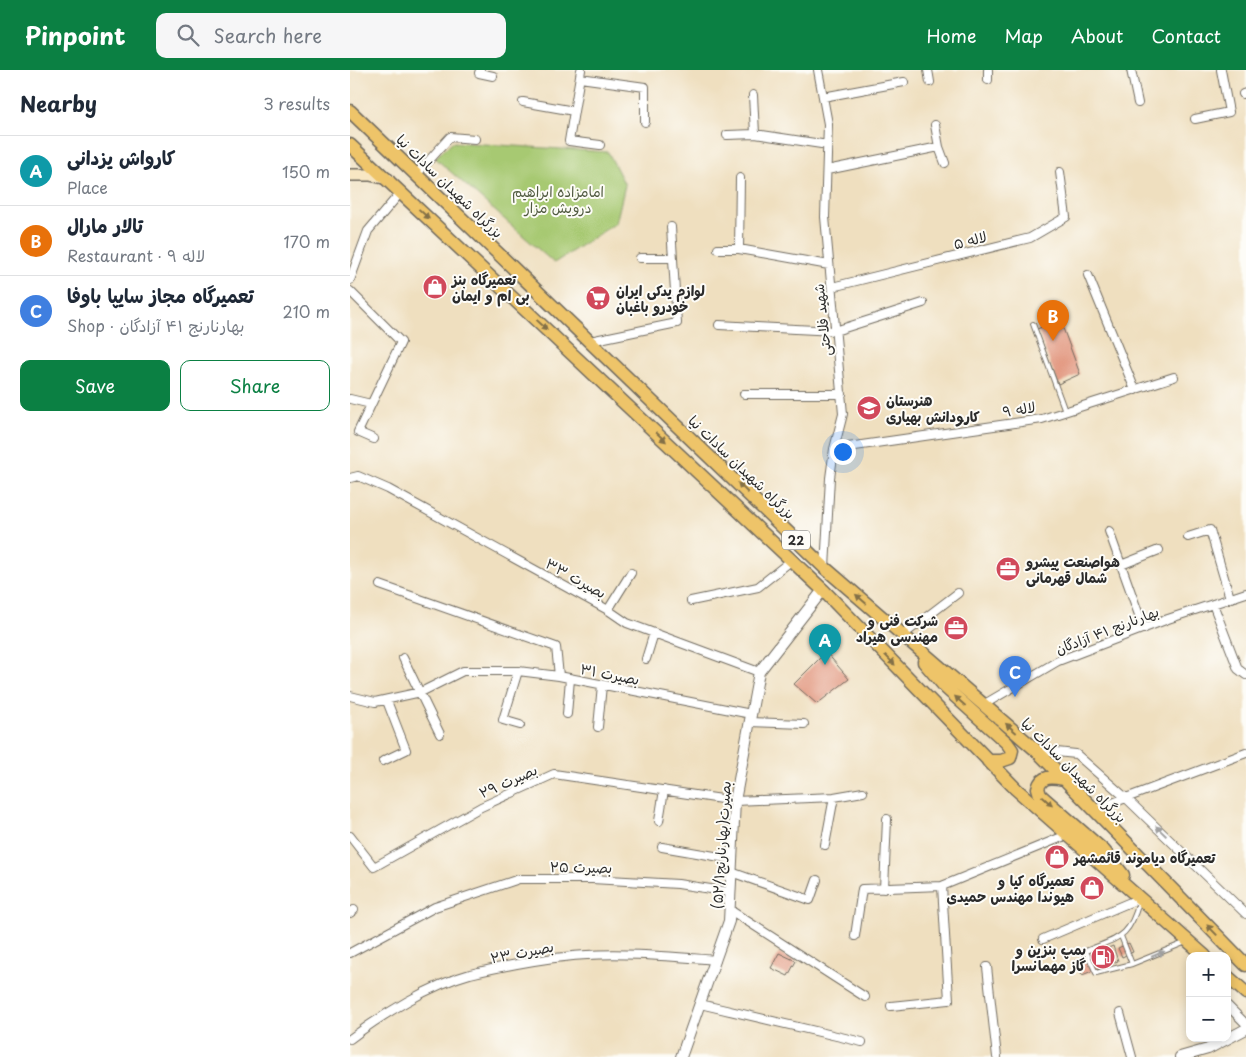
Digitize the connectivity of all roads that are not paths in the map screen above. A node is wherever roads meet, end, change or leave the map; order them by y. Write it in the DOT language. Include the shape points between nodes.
graph roads {
  1 [pos="480,70"];
  2 [pos="818,70"];
  3 [pos="928,70"];
  4 [pos="988,70"];
  5 [pos="1132,70"];
  6 [pos="1221,70"];
  7 [pos="580,74"];
  8 [pos="492,76"];
  9 [pos="988,80"];
  10 [pos="904,82"];
  11 [pos="930,82"];
  12 [pos="753,95"];
  13 [pos="823,97"];
  14 [pos="523,102"];
  15 [pos="1138,102"];
  16 [pos="350,111"];
  17 [pos="574,111"];
  18 [pos="1196,119"];
  19 [pos="645,122"];
  20 [pos="935,125"];
  21 [pos="755,134"];
  22 [pos="727,135"];
  23 [pos="475,139"];
  24 [pos="350,145"];
  25 [pos="600,145"];
  26 [pos="828,145"];
  27 [pos="939,146"];
  28 [pos="945,163"];
  29 [pos="826,170"];
  30 [pos="1060,172"];
  31 [pos="350,175"];
  32 [pos="416,175"];
  33 [pos="740,178"];
  34 [pos="388,179"];
  35 [pos="401,192"];
  36 [pos="671,227"];
  37 [pos="718,249"];
  38 [pos="739,249"];
  39 [pos="640,258"];
  40 [pos="673,258"];
  41 [pos="829,265"];
  42 [pos="1088,274"];
  43 [pos="350,280"];
  44 [pos="832,287"];
  45 [pos="350,291"];
  46 [pos="923,303"];
  47 [pos="1033,324"];
  48 [pos="719,325"];
  49 [pos="835,331"];
  50 [pos="590,341"];
  51 [pos="1174,377"];
  52 [pos="1135,390"];
  53 [pos="744,394"];
  54 [pos="842,394"];
  55 [pos="350,399"];
  56 [pos="372,404"];
  57 [pos="1065,412"];
  58 [pos="354,430"];
  59 [pos="374,439"];
  60 [pos="834,449"];
  61 [pos="350,478"];
  62 [pos="1109,531"];
  63 [pos="1188,537"];
  64 [pos="1159,550"];
  65 [pos="792,560"];
  66 [pos="1121,565"];
  67 [pos="825,568"];
  68 [pos="631,573"];
  69 [pos="380,585"];
  70 [pos="823,590"];
  71 [pos="958,593"];
  72 [pos="1246,593"];
  73 [pos="1230,598"];
  74 [pos="691,601"];
  75 [pos="1212,604"];
  76 [pos="608,610"];
  77 [pos="1144,628"];
  78 [pos="654,633"];
  79 [pos="903,635"];
  80 [pos="403,658"];
  81 [pos="646,659"];
  82 [pos="518,671"];
  83 [pos="759,672"];
  84 [pos="1246,675"];
  85 [pos="559,676"];
  86 [pos="570,679"];
  87 [pos="602,685"];
  88 [pos="421,692"];
  89 [pos="350,696"];
  90 [pos="387,700"];
  91 [pos="983,705"];
  92 [pos="566,714"];
  93 [pos="750,718"];
  94 [pos="804,724"];
  95 [pos="520,725"];
  96 [pos="598,727"];
  97 [pos="440,734"];
  98 [pos="1036,750"];
  99 [pos="1246,753"];
  100 [pos="383,761"];
  101 [pos="988,761"];
  102 [pos="1064,779"];
  103 [pos="664,790"];
  104 [pos="863,792"];
  105 [pos="834,797"];
  106 [pos="1126,798"];
  107 [pos="735,801"];
  108 [pos="1094,810"];
  109 [pos="887,819"];
  110 [pos="659,821"];
  111 [pos="1067,835"];
  112 [pos="350,836"];
  113 [pos="825,845"];
  114 [pos="662,848"];
  115 [pos="732,859"];
  116 [pos="731,872"];
  117 [pos="817,880"];
  118 [pos="942,886"];
  119 [pos="884,889"];
  120 [pos="730,892"];
  121 [pos="1140,898"];
  122 [pos="730,910"];
  123 [pos="1245,910"];
  124 [pos="855,936"];
  125 [pos="1120,936"];
  126 [pos="1043,939"];
  127 [pos="1193,947"];
  128 [pos="350,953"];
  129 [pos="716,960"];
  130 [pos="1132,964"];
  131 [pos="1246,965"];
  132 [pos="987,967"];
  133 [pos="1231,980"];
  134 [pos="1246,993"];
  135 [pos="865,997"];
  136 [pos="700,1004"];
  137 [pos="891,1006"];
  138 [pos="1231,1009"];
  139 [pos="1120,1013"];
  140 [pos="1246,1024"];
  141 [pos="1246,1029"];
  142 [pos="350,1039"];
  143 [pos="862,1042"];
  144 [pos="681,1057"];
  145 [pos="997,1057"];
  146 [pos="1132,1057"];
  147 [pos="1180,1057"];
  1 -- 8 [label="street" via="479,73"];
  2 -- 13 [label="street, شهید فلاحتی"];
  3 -- 11 [label="street"];
  4 -- 9 [label="street"];
  5 -- 15 [label="street"];
  6 -- 18 [label="street" via="1229,112"];
  7 -- 17 [label="street"];
  7 -- 19 [label="street" via="645,87"];
  10 -- 13 [label="street"];
  12 -- 21 [label="street"];
  13 -- 26 [label="street, شهید فلاحتی"];
  14 -- 17 [label="street"];
  16 -- 32 [label="highway, بزرگراه شهیدان سادات نیا / 22"];
  17 -- 25 [label="street" via="569,141"];
  20 -- 27 [label="street"];
  21 -- 22 [label="street"];
  21 -- 26 [label="street"];
  23 -- 32 [label="street" via="450,137"];
  24 -- 34 [label="highway, 22"];
  26 -- 29 [label="street, شهید فلاحتی"];
  27 -- 28 [label="street"];
  27 -- 29 [label="street"];
  29 -- 41 [label="street, شهید فلاحتی"];
  30 -- 44 [label="street, لاله ۵" via="1066,217 1030,238"];
  31 -- 34 [label="main road"];
  32 -- 50 [label="highway, بزرگراه شهیدان سادات نیا / 22"];
  33 -- 38 [label="street"];
  34 -- 35 [label="highway, 22"];
  35 -- 43 [label="street" via="368,231"];
  35 -- 65 [label="highway, 22, one-way"];
  36 -- 40 [label="street"];
  37 -- 38 [label="street"];
  38 -- 41 [label="street"];
  39 -- 40 [label="street"];
  40 -- 50 [label="street" via="676,323"];
  41 -- 44 [label="street, شهید فلاحتی"];
  42 -- 52 [label="street"];
  44 -- 49 [label="street, شهید فلاحتی"];
  45 -- 56 [label="street" via="401,342"];
  46 -- 49 [label="street"];
  47 -- 57 [label="lane"];
  48 -- 49 [label="street"];
  49 -- 54 [label="street, شهید فلاحتی"];
  67 -- 50 [label="highway, بزرگراه شهیدان سادات نیا / 22, one-way"];
  51 -- 52 [label="street, لاله ۹"];
  52 -- 57 [label="street, لاله ۹"];
  53 -- 54 [label="street"];
  54 -- 60 [label="street, شهید فلاحتی" via="843,414"];
  55 -- 56 [label="street"];
  56 -- 58 [label="street"];
  57 -- 60 [label="street, لاله ۹"];
  58 -- 59 [label="street"];
  60 -- 67 [label="street, شهید فلاحتی"];
  61 -- 76 [label="street, بصیرت ۳۳" via="358,476 388,489"];
  62 -- 66 [label="street"];
  63 -- 73 [label="street" via="1210,530"];
  64 -- 66 [label="street"];
  65 -- 70 [label="highway, 22"];
  65 -- 74 [label="street" via="758,586"];
  66 -- 77 [label="street"];
  79 -- 67 [label="highway, بزرگراه شهیدان سادات نیا / 22, one-way"];
  68 -- 76 [label="street"];
  69 -- 85 [label="street" via="556,647"];
  70 -- 83 [label="street, بصیرت(بهارنارنج۵۲/۱)"];
  70 -- 101 [label="highway, 22, one-way"];
  71 -- 79 [label="street"];
  72 -- 73 [label="street, بهارنارنج ۴۱ آزادگان"];
  73 -- 75 [label="street, بهارنارنج ۴۱ آزادگان"];
  75 -- 77 [label="street, بهارنارنج ۴۱ آزادگان"];
  75 -- 84 [label="street" via="1238,669"];
  76 -- 78 [label="street, بصیرت ۳۳" via="626,623"];
  77 -- 91 [label="street, بهارنارنج ۴۱ آزادگان" via="1058,662"];
  78 -- 81 [label="street"];
  78 -- 83 [label="street, بصیرت ۳۳"];
  79 -- 91 [label="highway, بزرگراه شهیدان سادات نیا / 22"];
  101 -- 79 [label="highway, one-way" via="1010,758 1012,750 1008,743 946,688"];
  80 -- 88 [label="street"];
  82 -- 85 [label="street, بصیرت ۳۱"];
  82 -- 88 [label="street, بصیرت ۳۱" via="463,670"];
  82 -- 95 [label="street" via="504,720"];
  83 -- 93 [label="street, بصیرت(بهارنارنج۵۲/۱)"];
  85 -- 86 [label="street, بصیرت ۳۱"];
  86 -- 87 [label="street, بصیرت ۳۱"];
  86 -- 92 [label="street"];
  87 -- 93 [label="street, بصیرت ۳۱"];
  87 -- 96 [label="street"];
  88 -- 90 [label="street"];
  88 -- 97 [label="street"];
  89 -- 90 [label="street" via="375,702"];
  90 -- 100 [label="street" via="406,750"];
  98 -- 91 [label="highway, بزرگراه شهیدان سادات نیا / 22, one-way"];
  93 -- 94 [label="street, بصیرت ۳۱"];
  93 -- 107 [label="street, بصیرت(بهارنارنج۵۲/۱)"];
  98 -- 102 [label="highway, بزرگراه شهیدان سادات نیا / 22"];
  98 -- 106 [label="street" via="1076,754"];
  99 -- 106 [label="street"];
  101 -- 111 [label="highway, 22"];
  102 -- 108 [label="highway, بزرگراه شهیدان سادات نیا / 22"];
  102 -- 121 [label="highway, one-way" via="1044,779 1038,788 1040,795 1104,851"];
  103 -- 107 [label="street, بصیرت ۲۹"];
  103 -- 110 [label="street"];
  103 -- 112 [label="street, بصیرت ۲۹" via="554,774 481,807 374,867"];
  104 -- 105 [label="street, بصیرت ۲۹"];
  105 -- 107 [label="street, بصیرت ۲۹"];
  105 -- 113 [label="street"];
  106 -- 108 [label="street"];
  123 -- 106 [label="street, one-way"];
  107 -- 115 [label="street, بصیرت(بهارنارنج۵۲/۱)"];
  131 -- 108 [label="highway, بزرگراه شهیدان سادات نیا / 22, one-way"];
  109 -- 119 [label="street"];
  111 -- 118 [label="street"];
  111 -- 121 [label="highway, 22"];
  114 -- 115 [label="street"];
  115 -- 116 [label="street, بصیرت(بهارنارنج۵۲/۱)"];
  116 -- 117 [label="street" via="810,900"];
  116 -- 120 [label="street, بصیرت(بهارنارنج۵۲/۱)"];
  118 -- 119 [label="street"];
  118 -- 137 [label="street" via="948,1000"];
  119 -- 124 [label="street" via="862,890"];
  120 -- 122 [label="street, بصیرت(بهارنارنج۵۲/۱)"];
  120 -- 128 [label="street, بصیرت ۲۵" via="678,884 519,879 435,907"];
  121 -- 125 [label="lane" via="1133,924"];
  121 -- 126 [label="street"];
  121 -- 127 [label="highway, 22"];
  122 -- 129 [label="street, بصیرت(بهارنارنج۵۲/۱)"];
  122 -- 135 [label="street"];
  125 -- 130 [label="lane"];
  125 -- 130 [label="lane" via="1086,951 1096,974"];
  130 -- 127 [label="lane, one-way"];
  129 -- 136 [label="street, بصیرت(بهارنارنج۵۲/۱)"];
  129 -- 142 [label="street, بصیرت ۲۳" via="656,955 564,956 469,975 416,997"];
  132 -- 145 [label="street"];
  133 -- 134 [label="highway"];
  136 -- 143 [label="street"];
  136 -- 144 [label="street, بصیرت(بهارنارنج۵۲/۱)"];
  138 -- 140 [label="street"];
  139 -- 146 [label="street"];
  141 -- 147 [label="street" via="1208,1049"];
}
